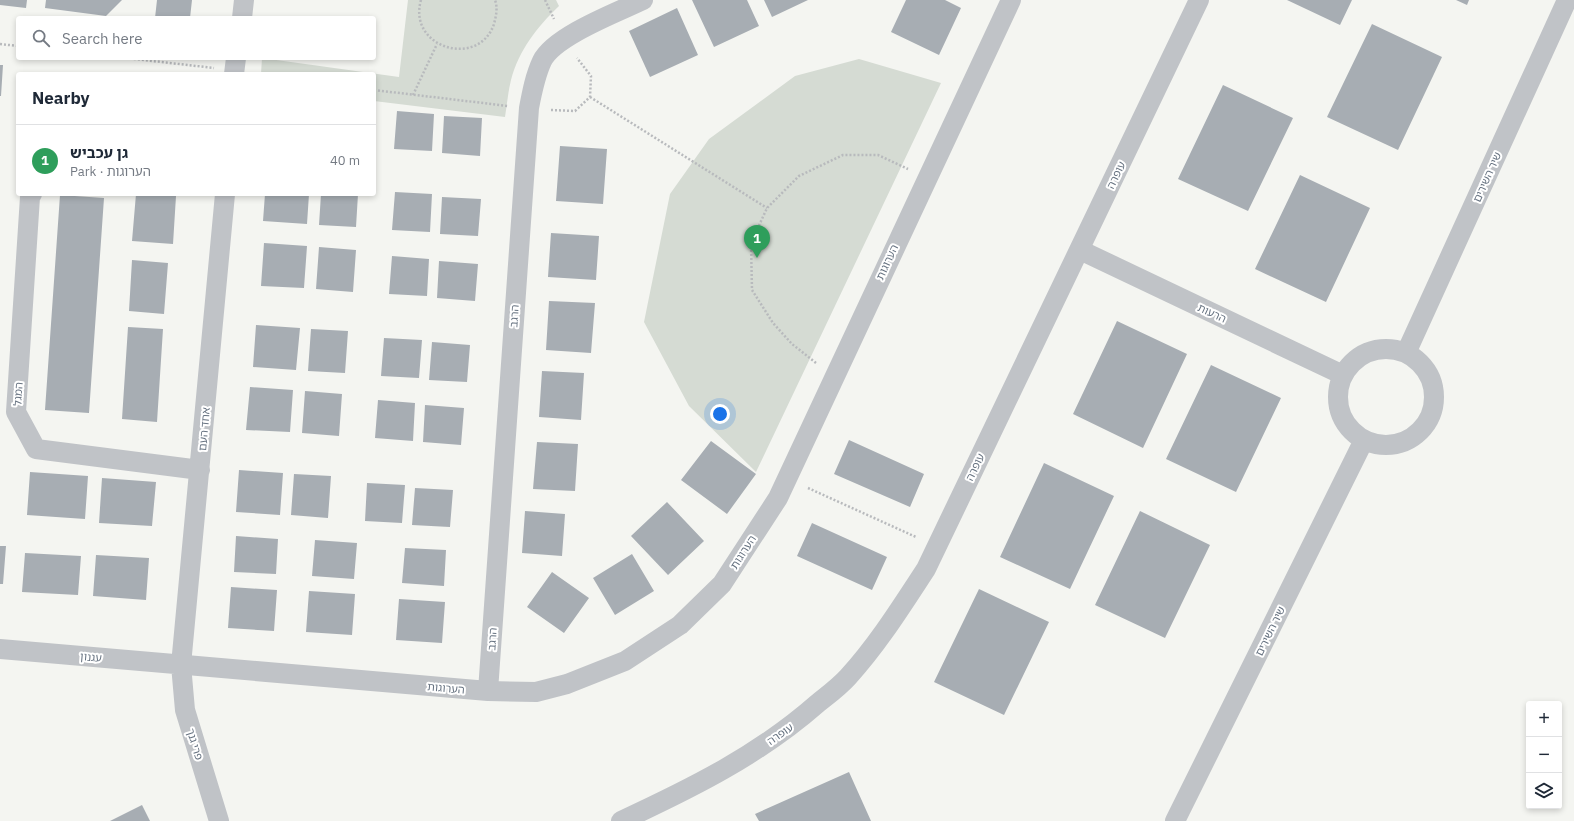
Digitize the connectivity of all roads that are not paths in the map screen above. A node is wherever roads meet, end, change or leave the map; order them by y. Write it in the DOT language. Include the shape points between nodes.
graph roads {
  1 [pos="244,0"];
  2 [pos="643,0"];
  3 [pos="1011,0"];
  4 [pos="1199,0"];
  5 [pos="1567,0"];
  6 [pos="242,16"];
  7 [pos="31,196"];
  8 [pos="225,196"];
  9 [pos="1080,250"];
  10 [pos="1406,353"];
  11 [pos="1343,375"];
  12 [pos="1364,440"];
  13 [pos="200,470"];
  14 [pos="0,649"];
  15 [pos="181,665"];
  16 [pos="488,691"];
  17 [pos="219,821"];
  18 [pos="621,821"];
  19 [pos="1175,821"];
  1 -- 6 [label="street"];
  2 -- 16 [label="street, הרגב" via="564,39 543,59 534,83 529,108"];
  3 -- 16 [label="street, הערוגות" via="778,498 722,584 680,625 625,661 567,684 536,692"];
  4 -- 9 [label="street, עופרה"];
  5 -- 10 [label="street, שיר השירים"];
  7 -- 13 [label="street, המגל" via="16,412 36,449"];
  8 -- 13 [label="street, אחד העם"];
  9 -- 11 [label="street, הרעות"];
  9 -- 18 [label="street, עופרה" via="926,569 884,634 847,678 800,719 749,756 673,797"];
  10 -- 11 [label="street" via="1396,350 1368,353 1353,362"];
  10 -- 12 [label="street" via="1424,368 1432,382 1434,398 1430,417 1420,430 1400,443 1384,445"];
  11 -- 12 [label="street" via="1338,394 1340,411 1343,420"];
  12 -- 19 [label="street, שיר השירים"];
  13 -- 15 [label="street, אחד העם"];
  14 -- 15 [label="street, עגנון"];
  15 -- 16 [label="street, הערוגות"];
  15 -- 17 [label="street, פרי גנך" via="185,710"];
}
